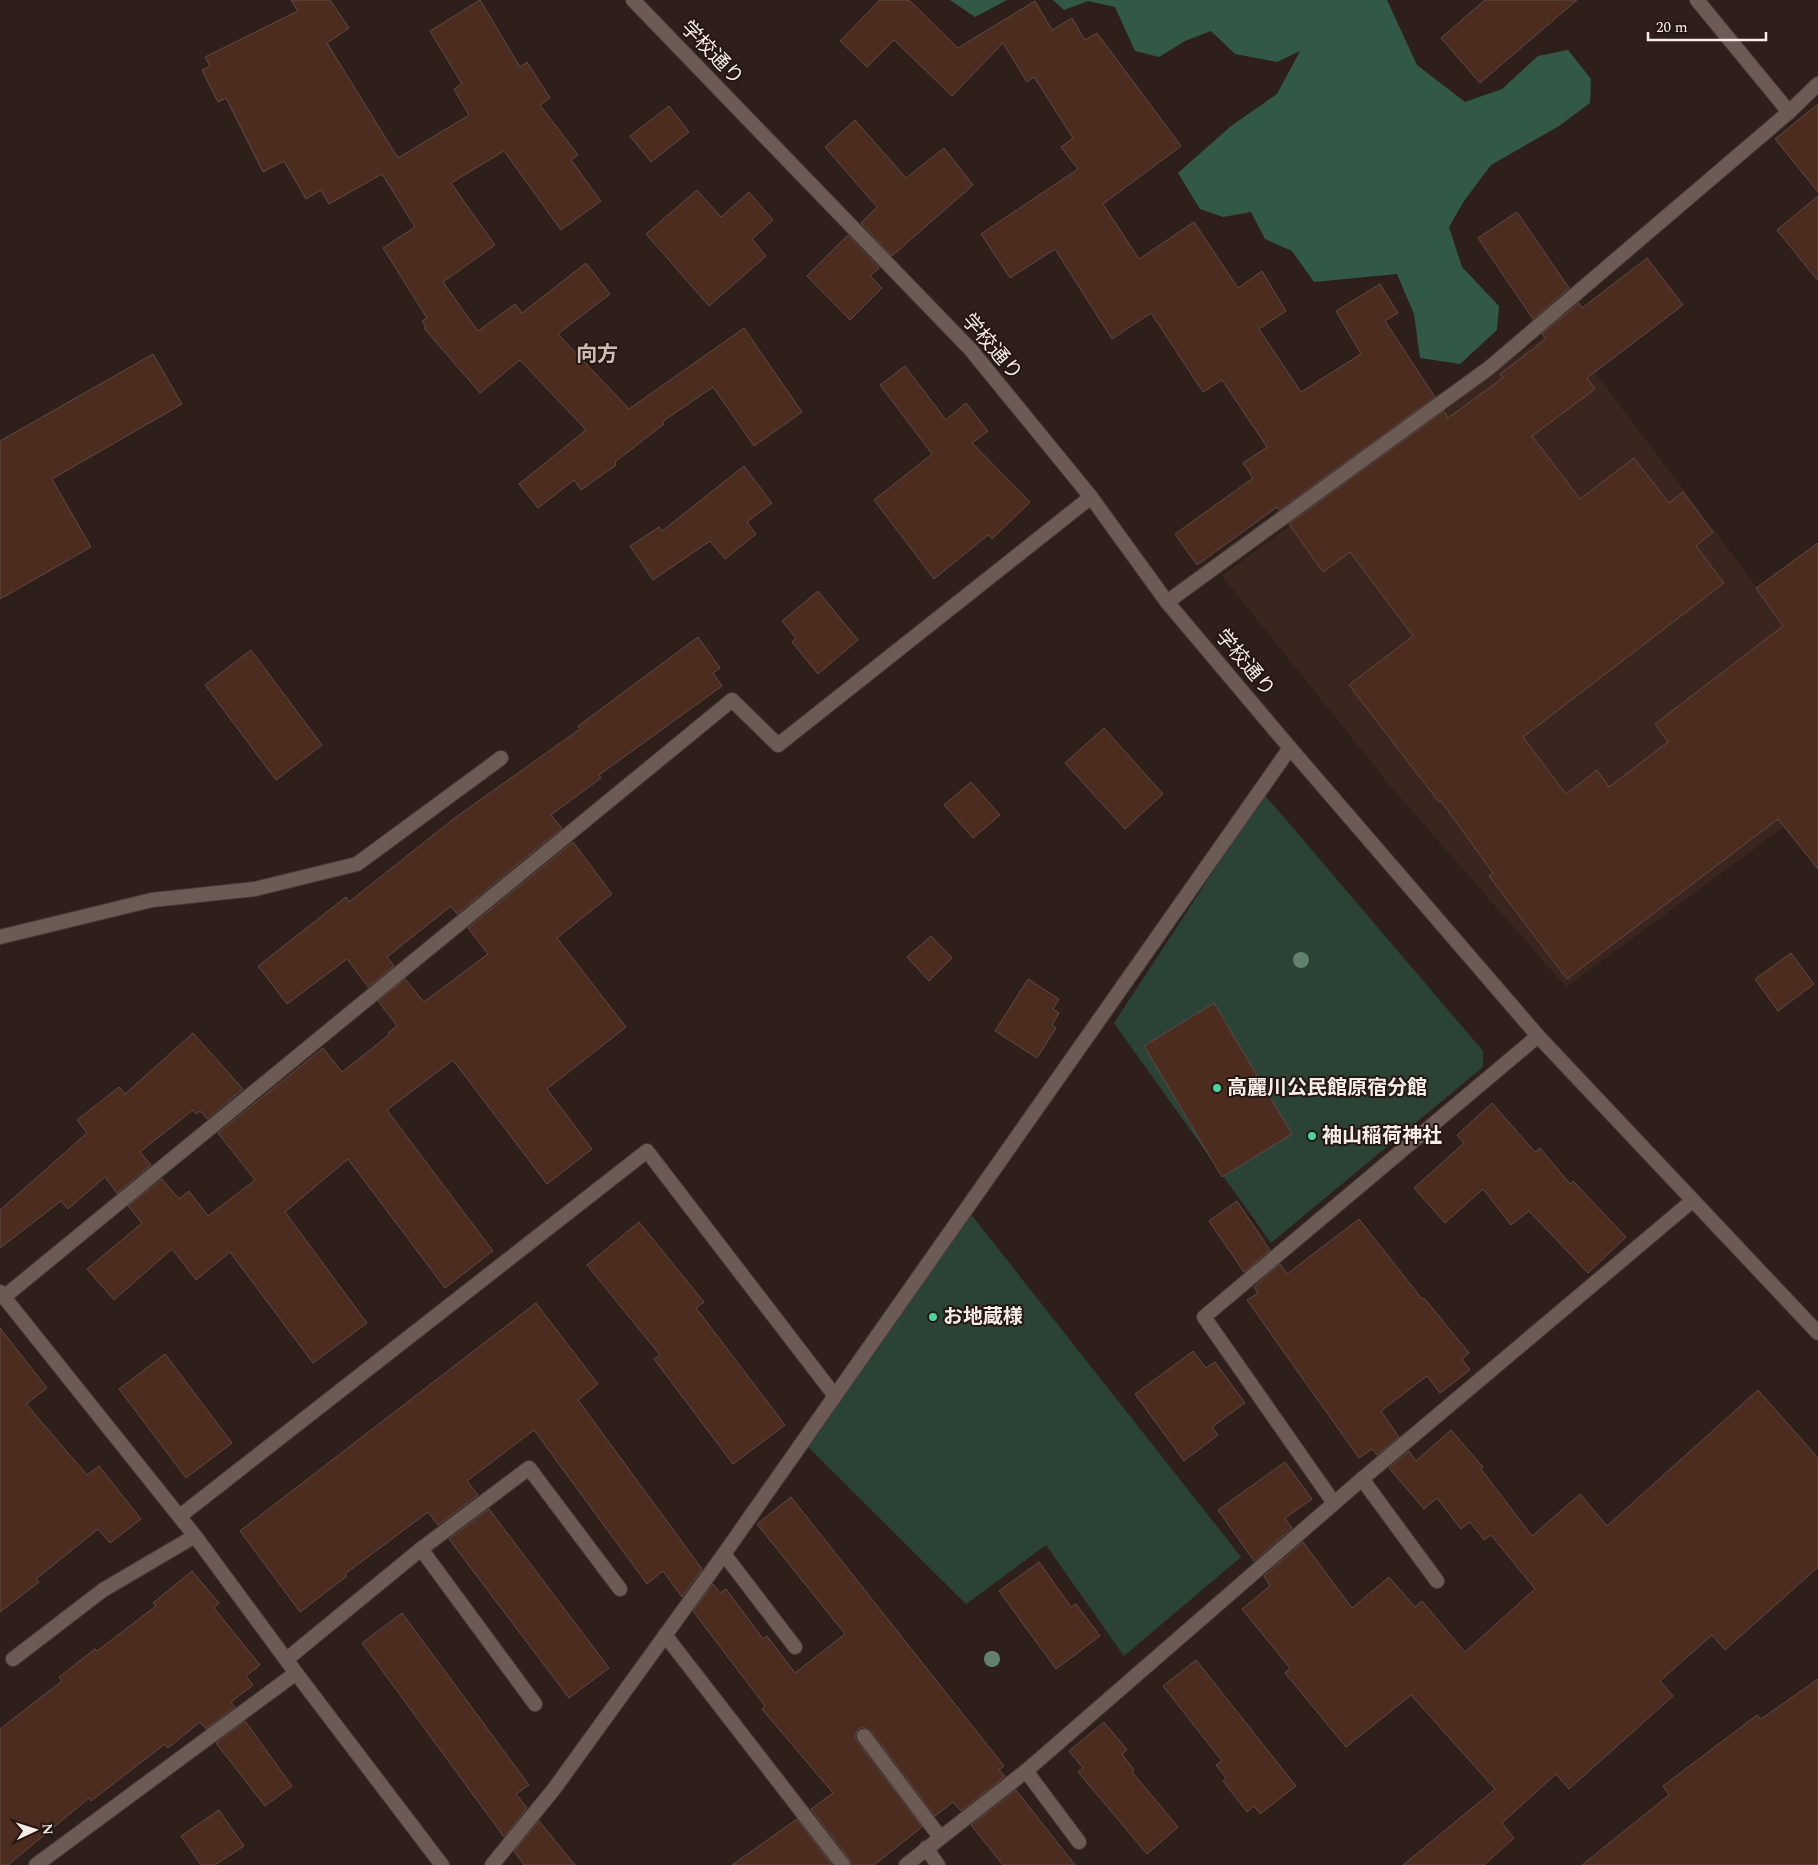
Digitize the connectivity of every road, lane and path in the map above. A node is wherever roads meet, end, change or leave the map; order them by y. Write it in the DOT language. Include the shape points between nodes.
graph roads {
  1 [pos="632,0"];
  2 [pos="1698,0"];
  3 [pos="1818,84"];
  4 [pos="1789,112"];
  5 [pos="1091,496"];
  6 [pos="1167,602"];
  7 [pos="1290,748"];
  8 [pos="501,758"];
  9 [pos="0,937"];
  10 [pos="1538,1036"];
  11 [pos="1692,1201"];
  12 [pos="2,1295"];
  13 [pos="1818,1333"];
  14 [pos="835,1396"];
  15 [pos="1362,1479"];
  16 [pos="1334,1503"];
  17 [pos="180,1516"];
  18 [pos="195,1536"];
  19 [pos="421,1549"];
  20 [pos="724,1554"];
  21 [pos="1437,1581"];
  22 [pos="620,1589"];
  23 [pos="665,1635"];
  24 [pos="795,1647"];
  25 [pos="13,1659"];
  26 [pos="287,1659"];
  27 [pos="296,1673"];
  28 [pos="535,1704"];
  29 [pos="864,1736"];
  30 [pos="1026,1771"];
  31 [pos="940,1837"];
  32 [pos="1080,1842"];
  33 [pos="926,1848"];
  34 [pos="36,1865"];
  35 [pos="442,1865"];
  36 [pos="492,1865"];
  37 [pos="843,1865"];
  38 [pos="906,1865"];
  39 [pos="938,1865"];
  1 -- 5 [label="street, 学校通り" via="970,350"];
  2 -- 4 [label="street"];
  3 -- 4 [label="street"];
  4 -- 6 [label="street" via="1488,368"];
  5 -- 6 [label="street, 学校通り"];
  5 -- 12 [label="street" via="778,745 732,700"];
  6 -- 7 [label="street, 学校通り"];
  7 -- 10 [label="street, 学校通り"];
  7 -- 14 [label="street"];
  8 -- 9 [label="street" via="358,864 255,890 152,900"];
  10 -- 11 [label="street, 学校通り"];
  10 -- 16 [label="street" via="1204,1317"];
  11 -- 13 [label="street, 学校通り"];
  11 -- 15 [label="street"];
  12 -- 17 [label="street"];
  14 -- 17 [label="street" via="647,1151"];
  14 -- 20 [label="street"];
  15 -- 16 [label="street"];
  15 -- 21 [label="street"];
  16 -- 30 [label="street"];
  17 -- 18 [label="street"];
  18 -- 25 [label="street" via="103,1590"];
  18 -- 26 [label="street"];
  19 -- 22 [label="street" via="529,1468"];
  19 -- 26 [label="street"];
  19 -- 28 [label="street"];
  20 -- 23 [label="street"];
  20 -- 24 [label="street"];
  23 -- 36 [label="street" via="554,1789"];
  23 -- 37 [label="street"];
  26 -- 27 [label="street"];
  27 -- 34 [label="street"];
  27 -- 35 [label="street"];
  29 -- 31 [label="street"];
  30 -- 31 [label="street"];
  30 -- 32 [label="street"];
  31 -- 33 [label="street"];
  33 -- 38 [label="street"];
  33 -- 39 [label="street"];
}
